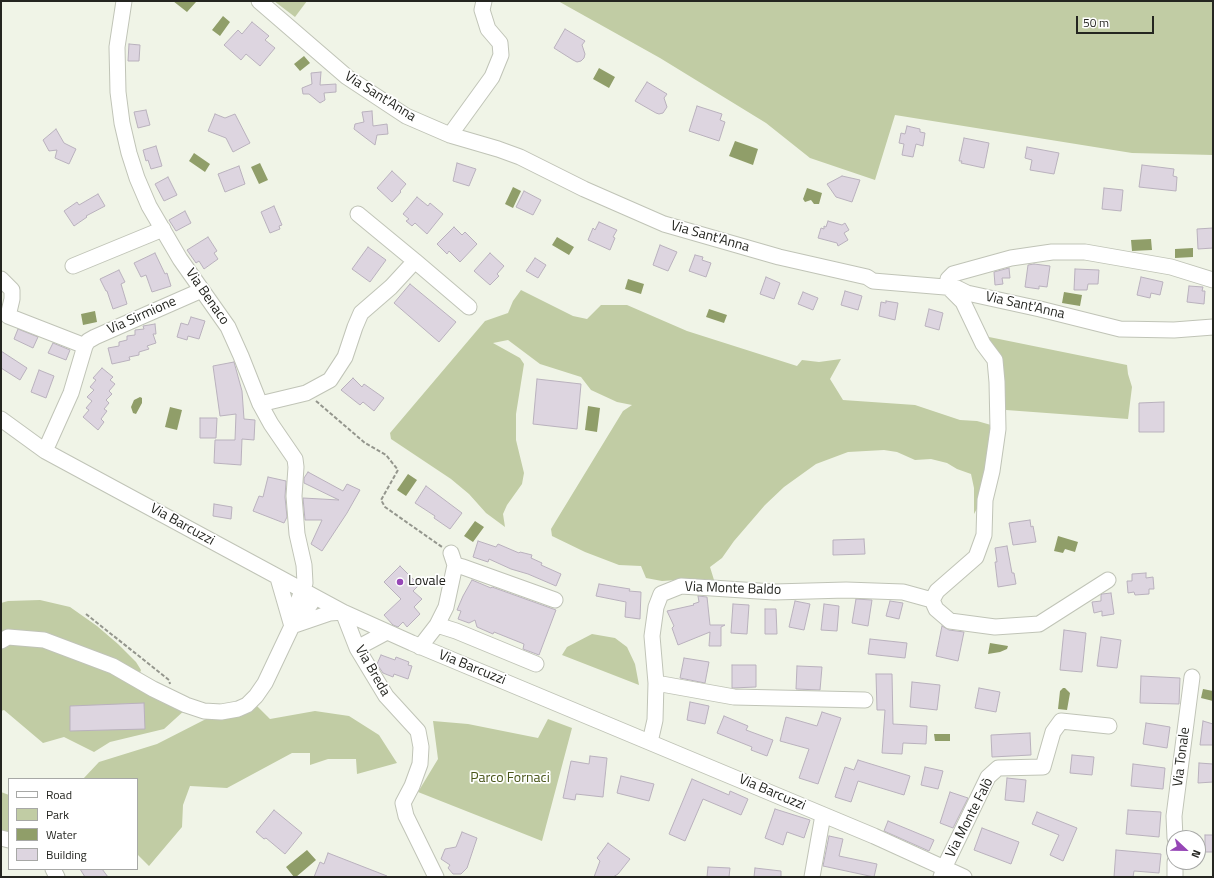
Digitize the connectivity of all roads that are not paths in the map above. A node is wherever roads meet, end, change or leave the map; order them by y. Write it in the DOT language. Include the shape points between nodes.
graph roads {
  1 [pos="124,1"];
  2 [pos="259,1"];
  3 [pos="484,1"];
  4 [pos="450,135"];
  5 [pos="358,214"];
  6 [pos="163,229"];
  7 [pos="415,261"];
  8 [pos="73,266"];
  9 [pos="1,279"];
  10 [pos="1213,280"];
  11 [pos="947,286"];
  12 [pos="202,290"];
  13 [pos="469,307"];
  14 [pos="1213,327"];
  15 [pos="85,346"];
  16 [pos="260,404"];
  17 [pos="1,419"];
  18 [pos="45,451"];
  19 [pos="278,578"];
  20 [pos="1108,580"];
  21 [pos="308,593"];
  22 [pos="555,600"];
  23 [pos="932,600"];
  24 [pos="343,612"];
  25 [pos="437,625"];
  26 [pos="292,626"];
  27 [pos="386,632"];
  28 [pos="1,641"];
  29 [pos="420,647"];
  30 [pos="358,648"];
  31 [pos="536,664"];
  32 [pos="1192,677"];
  33 [pos="656,683"];
  34 [pos="865,700"];
  35 [pos="1109,726"];
  36 [pos="650,742"];
  37 [pos="822,815"];
  38 [pos="1174,830"];
  39 [pos="943,873"];
  40 [pos="436,877"];
  41 [pos="812,877"];
  42 [pos="964,877"];
  1 -- 6 [label="street, Via Benaco" via="117,47 122,123 137,178 149,206"];
  2 -- 4 [label="street, Via Sant'Anna" via="347,78 406,116"];
  3 -- 4 [label="street" via="482,10 488,30 500,43 502,55 492,77"];
  4 -- 11 [label="street, Via Sant'Anna" via="520,157 584,189 664,224 779,257 867,277 873,281"];
  5 -- 7 [label="street"];
  6 -- 8 [label="street"];
  6 -- 12 [label="street, Via Benaco"];
  7 -- 13 [label="street"];
  7 -- 16 [label="street" via="361,313 345,357 330,380 306,393"];
  9 -- 15 [label="street" via="12,290 8,316"];
  10 -- 11 [label="street" via="1172,266 1085,252 1052,252 1011,258 953,274 948,279"];
  11 -- 14 [label="street, Via Sant'Anna" via="1120,329 1174,330"];
  11 -- 23 [label="street" via="963,302 983,344 995,360 998,429 985,500 984,535 976,557 937,591"];
  12 -- 15 [label="street, Via Sirmione" via="95,337"];
  12 -- 16 [label="street, Via Benaco" via="228,327"];
  15 -- 18 [label="street" via="71,393"];
  16 -- 21 [label="street, Via Benaco" via="270,424 295,459 297,534"];
  17 -- 18 [label="street, Via Barcuzzi"];
  18 -- 19 [label="street, Via Barcuzzi"];
  19 -- 21 [label="street, Via Barcuzzi"];
  19 -- 26 [label="street"];
  20 -- 23 [label="street" via="1039,624 995,627 950,621 936,609"];
  21 -- 24 [label="street, Via Barcuzzi"];
  21 -- 26 [label="street, Via Benaco" via="293,614"];
  22 -- 25 [label="street" via="463,566 453,559 446,607"];
  23 -- 33 [label="street, Via Monte Baldo" via="903,592 774,592 681,586 661,594 656,607 652,636"];
  24 -- 26 [label="street" via="330,613"];
  24 -- 27 [label="street, Via Barcuzzi"];
  24 -- 30 [label="street, Via Breda"];
  25 -- 29 [label="street"];
  25 -- 31 [label="street"];
  26 -- 28 [label="street, Via Benaco" via="256,696 247,705 221,712 204,711 186,705 113,666 44,640 8,637"];
  27 -- 29 [label="street, Via Barcuzzi"];
  27 -- 30 [label="street"];
  29 -- 36 [label="street, Via Barcuzzi"];
  30 -- 40 [label="street, Via Breda" via="386,696 418,731 421,747 420,764 403,803 406,816"];
  32 -- 38 [label="street, Via Tonale"];
  33 -- 34 [label="street" via="734,696"];
  33 -- 36 [label="street, Via Monte Baldo" via="655,720"];
  35 -- 39 [label="street, Via Monte Falò" via="1061,721 1053,732 1042,767 998,768 988,777"];
  36 -- 37 [label="street, Via Barcuzzi"];
  37 -- 39 [label="street, Via Barcuzzi" via="874,836"];
  37 -- 41 [label="street"];
  39 -- 42 [label="street, Via Barcuzzi"];
}
